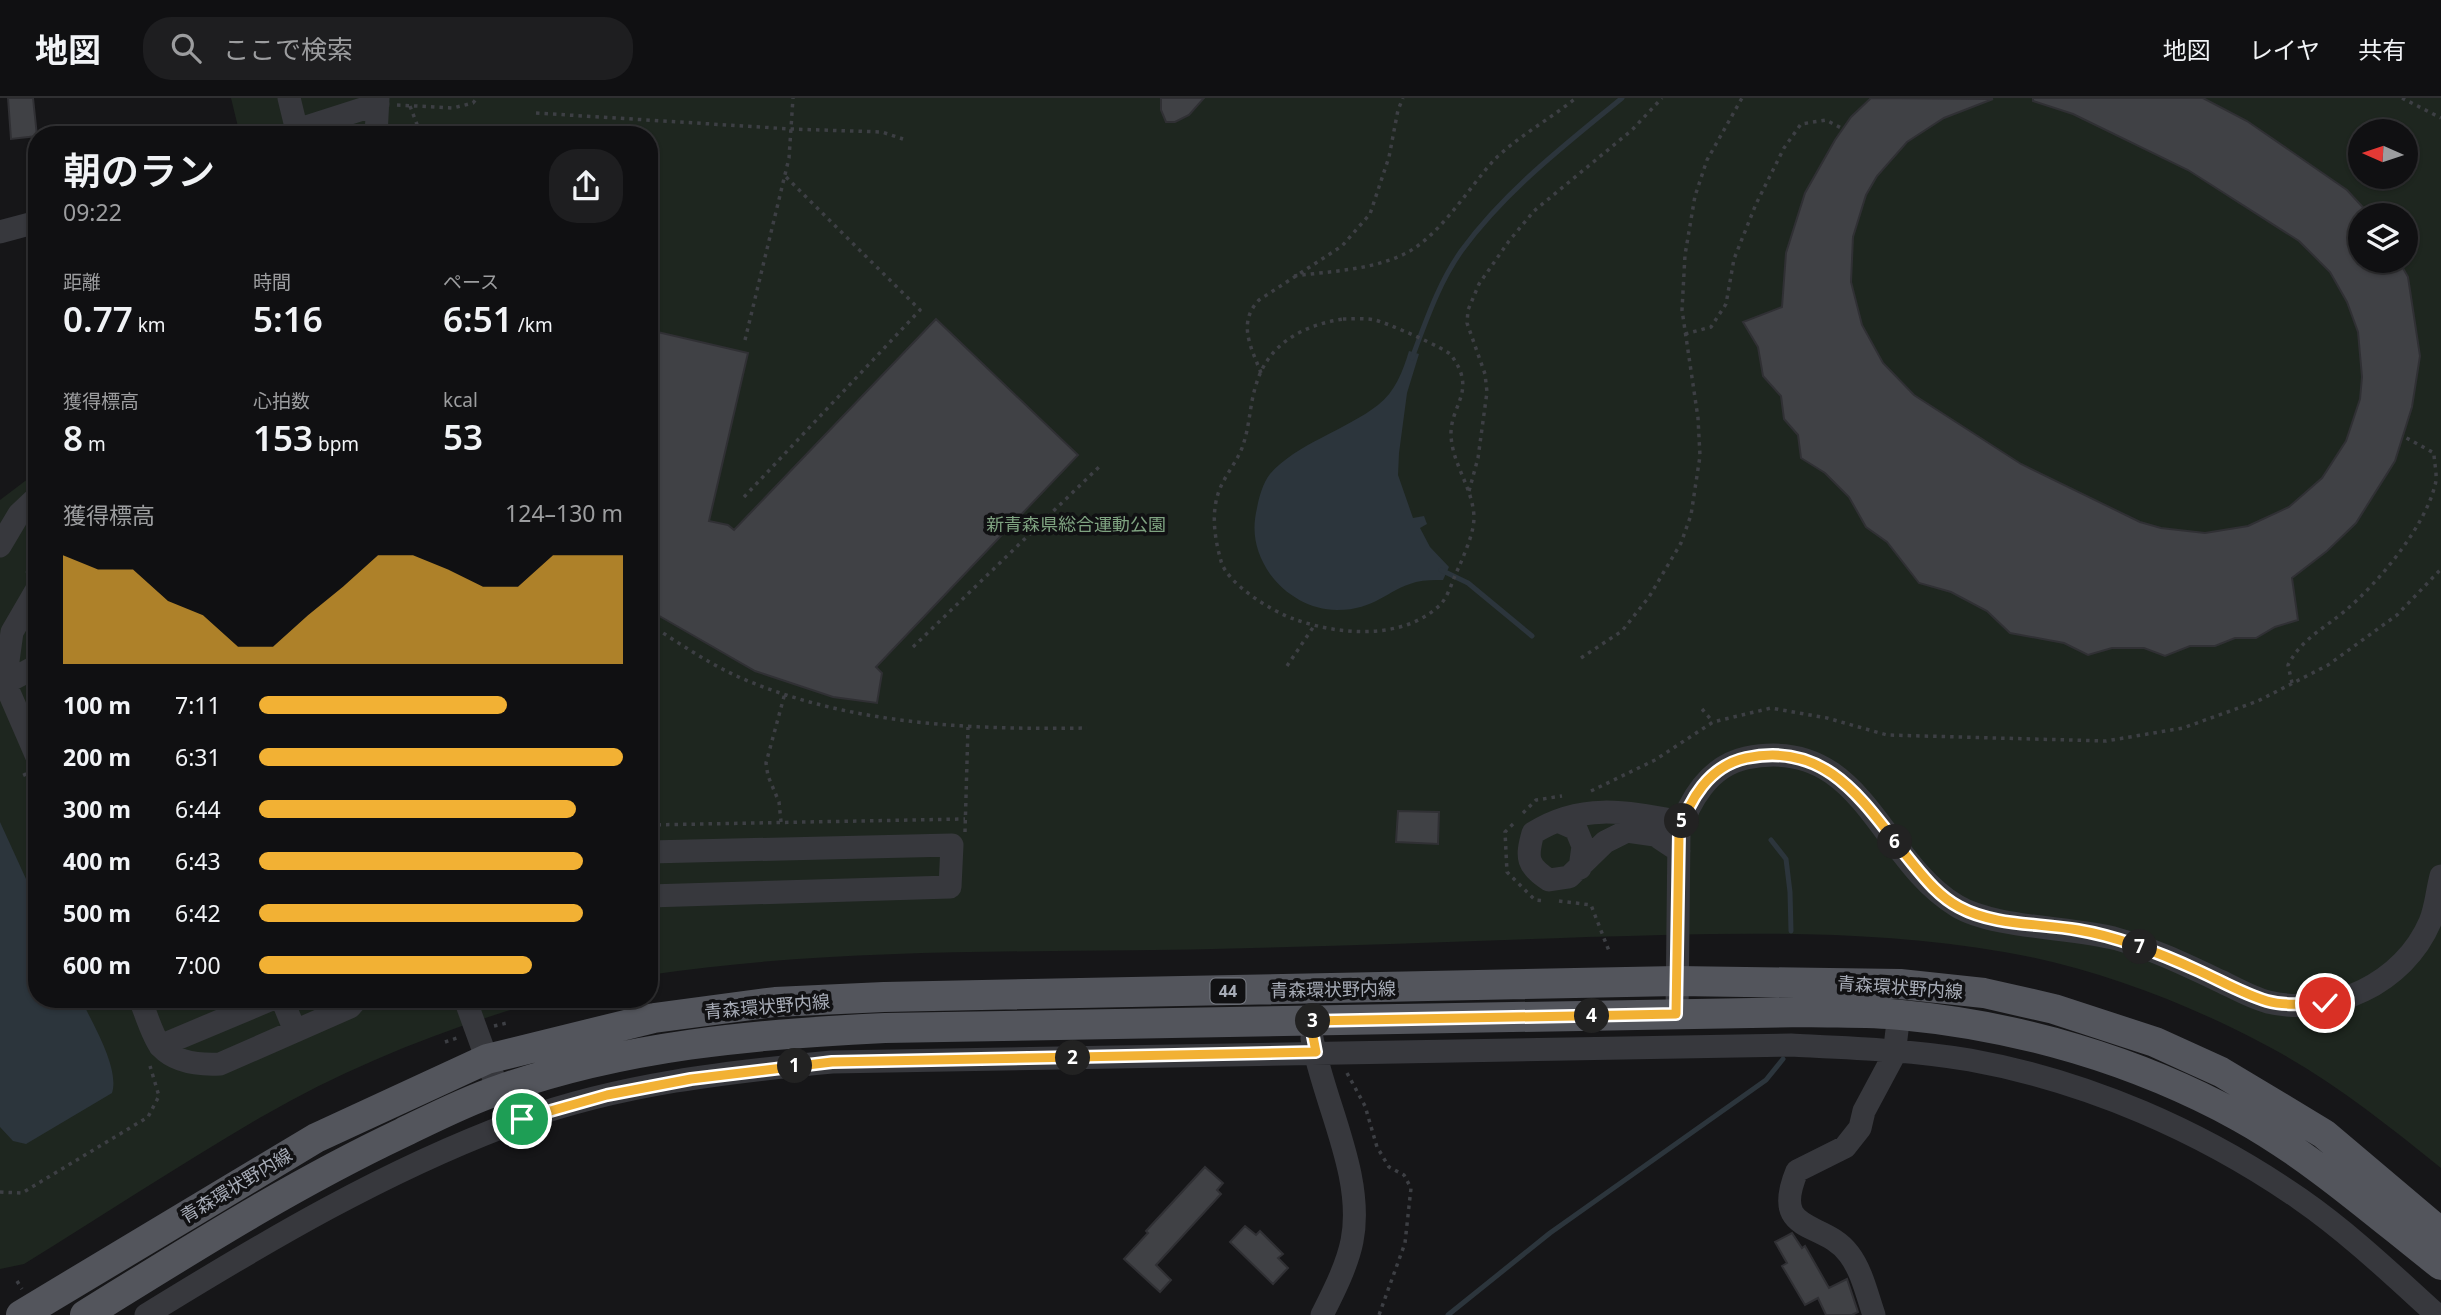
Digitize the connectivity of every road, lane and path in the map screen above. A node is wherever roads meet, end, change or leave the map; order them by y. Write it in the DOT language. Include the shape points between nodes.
graph roads {
  1 [pos="289,98"];
  2 [pos="477,98"];
  3 [pos="793,98"];
  4 [pos="1403,98"];
  5 [pos="1576,98"];
  6 [pos="1662,98"];
  7 [pos="1742,98"];
  8 [pos="2402,98"];
  9 [pos="381,102"];
  10 [pos="410,106"];
  11 [pos="536,113"];
  12 [pos="2441,118"];
  13 [pos="296,126"];
  14 [pos="314,126"];
  15 [pos="377,126"];
  16 [pos="418,126"];
  17 [pos="791,129"];
  18 [pos="1843,129"];
  19 [pos="904,139"];
  20 [pos="785,176"];
  21 [pos="28,224"];
  22 [pos="0,232"];
  23 [pos="1294,276"];
  24 [pos="1685,334"];
  25 [pos="745,340"];
  26 [pos="1261,373"];
  27 [pos="2403,436"];
  28 [pos="1101,465"];
  29 [pos="1469,491"];
  30 [pos="744,497"];
  31 [pos="28,506"];
  32 [pos="0,546"];
  33 [pos="2441,569"];
  34 [pos="28,608"];
  35 [pos="1314,626"];
  36 [pos="658,630"];
  37 [pos="913,647"];
  38 [pos="1581,658"];
  39 [pos="1287,666"];
  40 [pos="28,669"];
  41 [pos="3,677"];
  42 [pos="2292,683"];
  43 [pos="785,693"];
  44 [pos="1702,709"];
  45 [pos="28,716"];
  46 [pos="1713,722"];
  47 [pos="968,727"];
  48 [pos="1087,728"];
  49 [pos="1590,792"];
  50 [pos="1563,796"];
  51 [pos="965,818"];
  52 [pos="1558,821"];
  53 [pos="781,822"];
  54 [pos="1682,822"];
  55 [pos="658,825"];
  56 [pos="965,844"];
  57 [pos="658,852"];
  58 [pos="1679,852"];
  59 [pos="1580,868"];
  60 [pos="2441,876"];
  61 [pos="658,896"];
  62 [pos="1546,901"];
  63 [pos="1558,901"];
  64 [pos="1609,951"];
  65 [pos="1677,981"];
  66 [pos="1309,989"];
  67 [pos="1155,993"];
  68 [pos="149,1008"];
  69 [pos="252,1008"];
  70 [pos="286,1008"];
  71 [pos="348,1008"];
  72 [pos="468,1008"];
  73 [pos="1676,1014"];
  74 [pos="1899,1014"];
  75 [pos="1310,1021"];
  76 [pos="1156,1023"];
  77 [pos="295,1031"];
  78 [pos="1894,1050"];
  79 [pos="1325,1052"];
  80 [pos="154,1053"];
  81 [pos="487,1059"];
  82 [pos="498,1090"];
  83 [pos="0,1192"];
  84 [pos="2441,1233"];
  85 [pos="2441,1265"];
  86 [pos="21,1315"];
  87 [pos="85,1315"];
  88 [pos="146,1315"];
  89 [pos="1322,1315"];
  90 [pos="1379,1315"];
  91 [pos="1874,1315"];
  92 [pos="2437,1315"];
  1 -- 13 [label="street"];
  2 -- 10 [label="path" via="453,108"];
  3 -- 17 [label="path"];
  4 -- 23 [label="path" via="1370,214 1342,246"];
  5 -- 23 [label="path" via="1497,158 1428,239 1409,251 1353,269"];
  6 -- 29 [label="path" via="1621,139 1534,211 1479,284 1467,323 1487,392"];
  7 -- 24 [label="path" via="1707,160 1695,196 1685,255"];
  8 -- 12 [label="path"];
  9 -- 10 [label="path"];
  9 -- 14 [label="street"];
  9 -- 15 [label="street"];
  10 -- 16 [label="path"];
  11 -- 17 [label="path"];
  17 -- 19 [label="path" via="883,132"];
  17 -- 20 [label="path"];
  18 -- 24 [label="path" via="1826,120 1801,124 1756,204 1734,259 1726,304 1711,327"];
  20 -- 25 [label="path"];
  20 -- 30 [label="path" via="920,310"];
  21 -- 22 [label="street"];
  23 -- 26 [label="path" via="1249,310 1247,335"];
  24 -- 38 [label="path" via="1700,456 1691,515 1681,543 1649,597 1622,631"];
  26 -- 29 [label="path" via="1275,348 1300,331 1343,319 1376,320 1450,352 1460,370 1464,395 1451,435"];
  26 -- 35 [label="path" via="1244,443 1220,487 1214,512 1216,539 1222,566 1237,586 1289,618"];
  27 -- 42 [label="path" via="2434,453 2436,484 2387,570 2346,611 2297,647 2288,665"];
  28 -- 37 [label="path"];
  29 -- 35 [label="path" via="1474,518 1469,540 1442,603 1422,618 1399,626 1364,632"];
  31 -- 32 [label="street"];
  33 -- 42 [label="path" via="2397,615 2328,665"];
  34 -- 41 [label="street" via="12,632"];
  35 -- 39 [label="path"];
  36 -- 43 [label="path" via="741,678"];
  40 -- 41 [label="street"];
  41 -- 45 [label="street"];
  42 -- 46 [label="path" via="2258,701 2183,728 2106,741 1887,736 1771,708"];
  43 -- 47 [label="path" via="886,718"];
  43 -- 53 [label="path" via="766,763"];
  44 -- 46 [label="path"];
  46 -- 49 [label="path" via="1656,761"];
  47 -- 48 [label="path"];
  47 -- 51 [label="path"];
  50 -- 62 [label="path" via="1536,800 1505,832 1507,872 1535,900"];
  51 -- 53 [label="path"];
  51 -- 56 [label="path"];
  52 -- 54 [label="street" via="1602,810"];
  52 -- 59 [label="street" via="1576,829 1583,846"];
  52 -- 59 [label="street" via="1533,834 1527,853 1534,870 1549,880 1569,877"];
  53 -- 55 [label="path"];
  54 -- 58 [label="street"];
  54 -- 60 [label="street" via="1700,787 1737,760 1760,755 1810,761 1850,786 1933,888 1958,907 1985,918 2119,939 2268,1002 2325,1003 2351,996 2396,970 2430,921"];
  57 -- 61 [label="street" via="953,845 950,887"];
  58 -- 59 [label="street" via="1655,835 1627,831 1605,842"];
  58 -- 65 [label="street"];
  63 -- 64 [label="path" via="1591,905"];
  65 -- 66 [label="main road, 青森環状野内線 / 44"];
  65 -- 73 [label="street"];
  65 -- 84 [label="main road, 青森環状野内線 / 44" via="1900,984 1984,993 2054,1009 2155,1042 2221,1072 2324,1134"];
  66 -- 67 [label="main road, 青森環状野内線 / 44"];
  66 -- 75 [label="street"];
  67 -- 76 [label="main road"];
  67 -- 81 [label="main road, 青森環状野内線 / 44" via="775,1003 654,1018"];
  68 -- 80 [label="street"];
  69 -- 80 [label="street"];
  70 -- 77 [label="street"];
  71 -- 77 [label="street"];
  72 -- 81 [label="street"];
  73 -- 74 [label="main road, 青森環状野内線 / 44"];
  73 -- 75 [label="main road, 青森環状野内線 / 44"];
  74 -- 78 [label="street"];
  74 -- 85 [label="main road, 青森環状野内線 / 44" via="2033,1037 2093,1053 2163,1080 2240,1117 2294,1152"];
  75 -- 76 [label="main road, 青森環状野内線 / 44"];
  75 -- 79 [label="street"];
  76 -- 82 [label="main road, 青森環状野内線 / 44" via="777,1033 668,1047"];
  77 -- 80 [label="street" via="220,1064 187,1063"];
  78 -- 79 [label="street" via="1791,1045"];
  78 -- 91 [label="street" via="1860,1128 1845,1147 1797,1171 1789,1191 1789,1207 1799,1221 1849,1252"];
  78 -- 92 [label="street" via="2034,1074 2079,1088 2213,1145 2301,1200 2360,1245"];
  79 -- 88 [label="street" via="832,1062 691,1079 607,1095 522,1119 351,1194"];
  79 -- 89 [label="street" via="1354,1212 1352,1242"];
  79 -- 90 [label="path" via="1365,1106 1377,1147 1389,1167 1404,1175 1411,1188 1405,1243"];
  80 -- 83 [label="path" via="159,1096 148,1116 22,1193"];
  81 -- 82 [label="street"];
  81 -- 86 [label="main road, 青森環状野内線 / 44" via="316,1138"];
  82 -- 87 [label="main road, 青森環状野内線 / 44" via="324,1170"];
}
